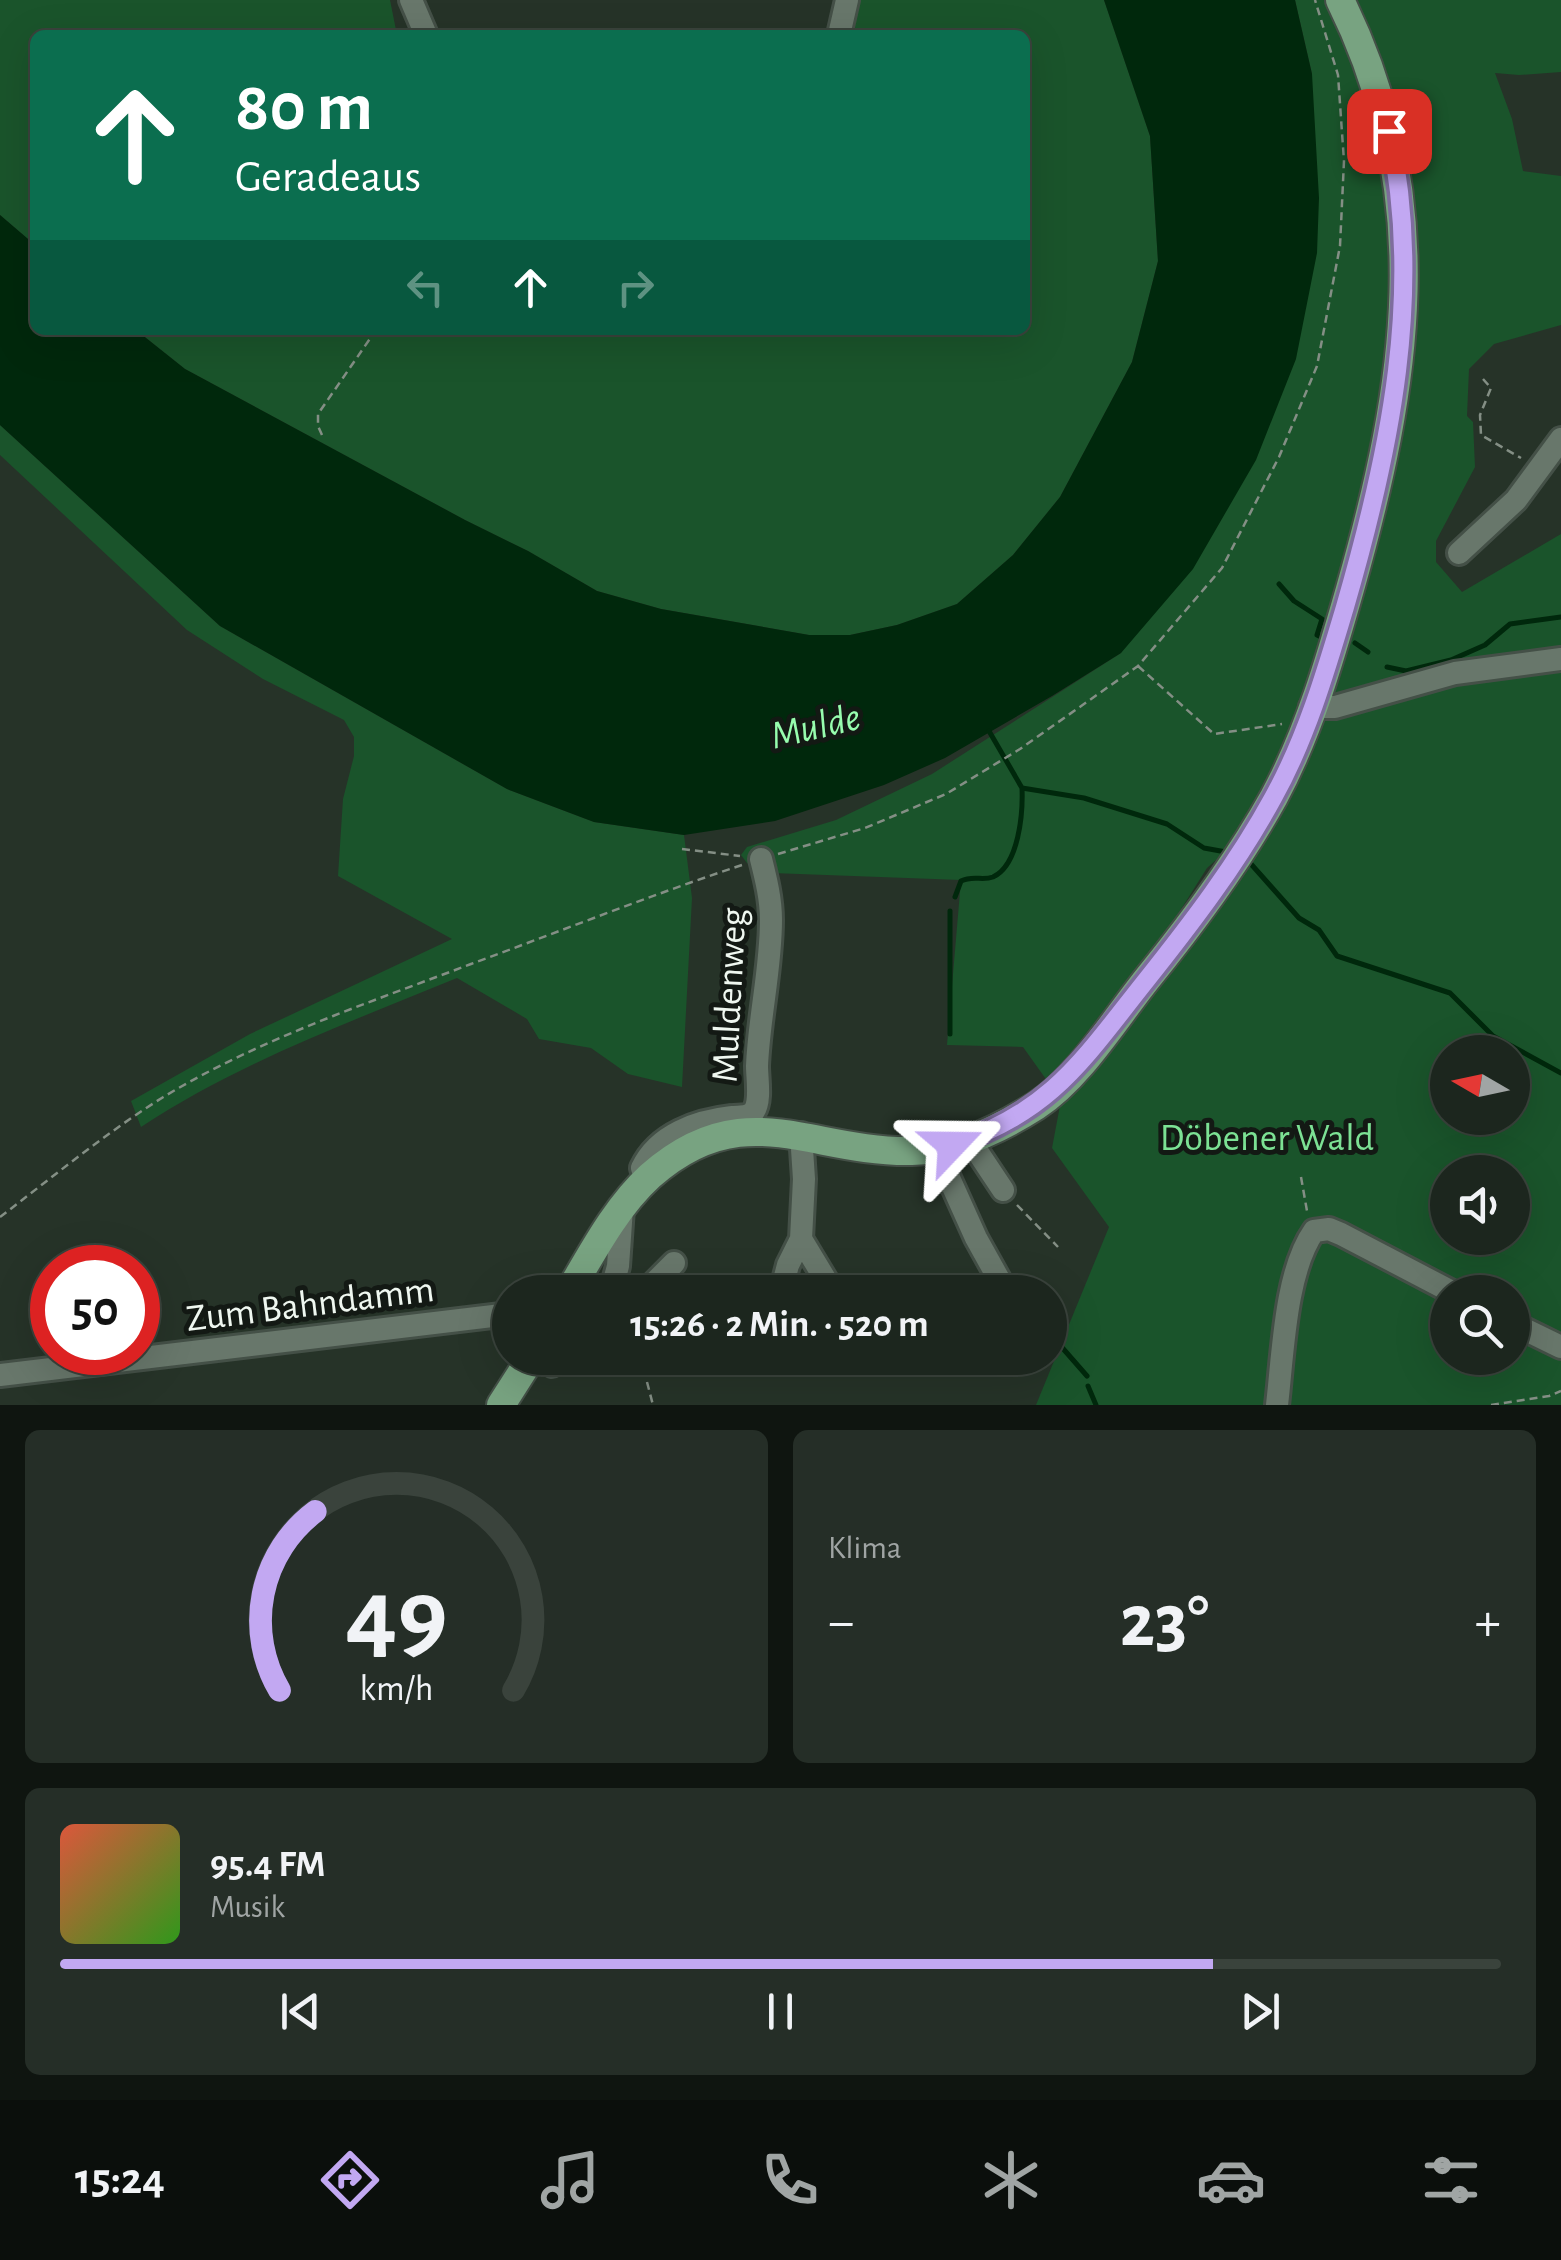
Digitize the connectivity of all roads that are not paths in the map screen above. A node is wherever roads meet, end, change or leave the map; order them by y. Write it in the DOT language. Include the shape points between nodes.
graph roads {
  1 [pos="411,0"];
  2 [pos="847,0"];
  3 [pos="1340,0"];
  4 [pos="424,30"];
  5 [pos="840,30"];
  6 [pos="1561,439"];
  7 [pos="1458,553"];
  8 [pos="1561,659"];
  9 [pos="1300,715"];
  10 [pos="762,859"];
  11 [pos="791,905"];
  12 [pos="771,934"];
  13 [pos="801,1134"];
  14 [pos="968,1140"];
  15 [pos="936,1149"];
  16 [pos="646,1180"];
  17 [pos="1003,1190"];
  18 [pos="622,1208"];
  19 [pos="801,1239"];
  20 [pos="674,1264"];
  21 [pos="580,1275"];
  22 [pos="616,1275"];
  23 [pos="663,1275"];
  24 [pos="785,1275"];
  25 [pos="823,1275"];
  26 [pos="997,1275"];
  27 [pos="1430,1281"];
  28 [pos="492,1316"];
  29 [pos="1530,1331"];
  30 [pos="1561,1347"];
  31 [pos="0,1375"];
  32 [pos="532,1375"];
  33 [pos="501,1405"];
  34 [pos="1276,1405"];
  1 -- 4 [label="street"];
  2 -- 5 [label="street"];
  3 -- 9 [label="main road" via="1389,131 1402,209 1404,292 1380,472 1339,626"];
  6 -- 7 [label="street" via="1516,500"];
  8 -- 9 [label="street" via="1455,673"];
  9 -- 14 [label="main road" via="1275,795 1173,947 1069,1076 1036,1106"];
  10 -- 12 [label="street, Muldenweg"];
  11 -- 12 [label="street"];
  12 -- 16 [label="street, Muldenweg" via="754,1112 682,1130 648,1157 642,1168"];
  13 -- 15 [label="main road" via="897,1151"];
  13 -- 16 [label="main road" via="755,1130 721,1136 682,1153"];
  13 -- 19 [label="street"];
  14 -- 15 [label="main road"];
  14 -- 17 [label="street"];
  15 -- 26 [label="street"];
  16 -- 18 [label="main road"];
  18 -- 21 [label="main road"];
  18 -- 22 [label="street"];
  19 -- 24 [label="street"];
  19 -- 25 [label="street"];
  20 -- 23 [label="street"];
  27 -- 34 [label="street" via="1341,1234 1314,1232 1293,1288"];
  28 -- 31 [label="street, Zum Bahndamm"];
  29 -- 30 [label="street"];
  32 -- 33 [label="main road"];
}
